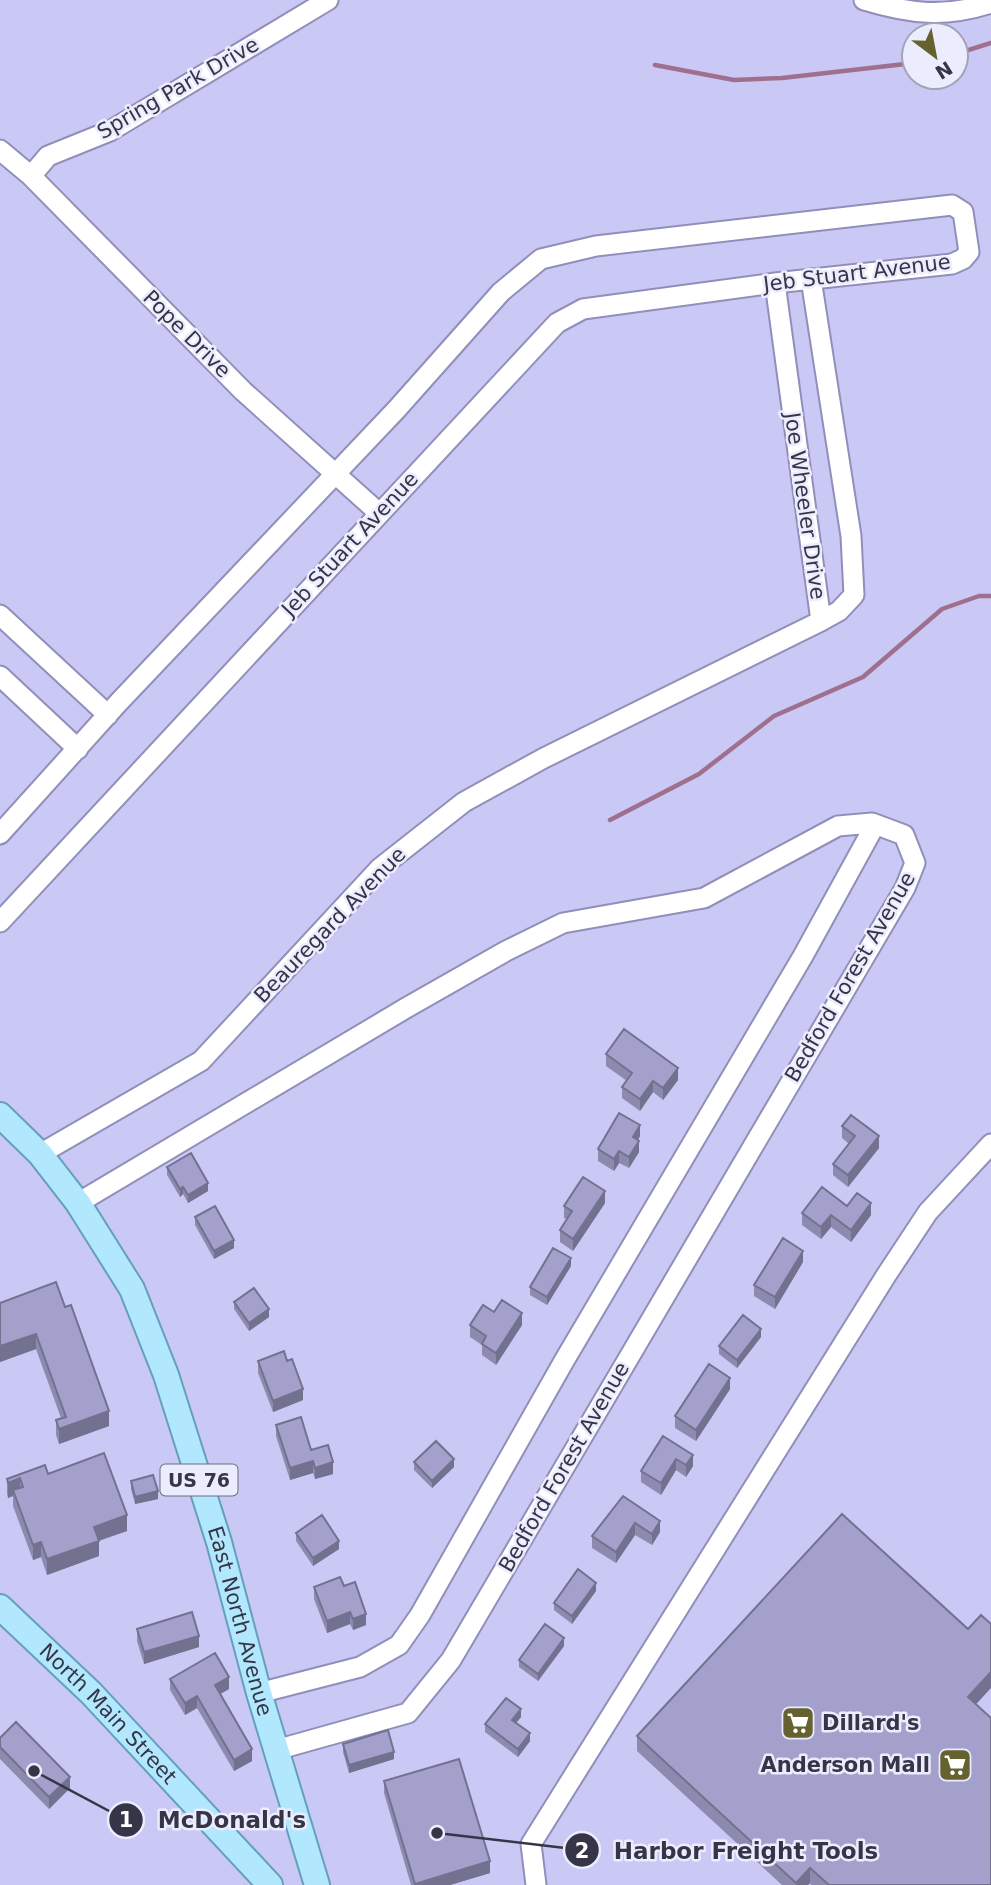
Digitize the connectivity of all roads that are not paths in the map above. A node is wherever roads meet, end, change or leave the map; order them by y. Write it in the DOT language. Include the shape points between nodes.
graph roads {
  1 [pos="328,0"];
  2 [pos="864,0"];
  3 [pos="991,3"];
  4 [pos="0,150"];
  5 [pos="31,176"];
  6 [pos="811,279"];
  7 [pos="775,283"];
  8 [pos="336,474"];
  9 [pos="379,513"];
  10 [pos="0,615"];
  11 [pos="821,621"];
  12 [pos="0,677"];
  13 [pos="108,715"];
  14 [pos="78,750"];
  15 [pos="876,825"];
  16 [pos="0,834"];
  17 [pos="0,922"];
  18 [pos="0,1115"];
  19 [pos="991,1144"];
  20 [pos="40,1154"];
  21 [pos="78,1203"];
  22 [pos="0,1607"];
  23 [pos="258,1693"];
  24 [pos="276,1750"];
  25 [pos="271,1885"];
  26 [pos="317,1885"];
  27 [pos="536,1885"];
  1 -- 5 [label="street, Spring Park Drive" via="110,131 48,156"];
  2 -- 3 [label="street" via="926,13 960,13"];
  4 -- 5 [label="street, Pope Drive"];
  5 -- 8 [label="street, Pope Drive" via="243,391"];
  6 -- 7 [label="street, Jeb Stuart Avenue"];
  6 -- 8 [label="street, Jeb Stuart Avenue" via="952,264 969,252 963,212 952,205 596,246 541,259 501,292"];
  6 -- 11 [label="street, Joe Wheeler Drive" via="850,536 854,595"];
  7 -- 9 [label="street, Jeb Stuart Avenue" via="583,310 557,323"];
  7 -- 11 [label="street, Joe Wheeler Drive"];
  8 -- 9 [label="street, Pope Drive"];
  8 -- 13 [label="street, Jeb Stuart Avenue"];
  9 -- 17 [label="street, Jeb Stuart Avenue"];
  10 -- 13 [label="street"];
  11 -- 20 [label="street, Beauregard Avenue" via="464,802 380,868 201,1061"];
  12 -- 14 [label="street"];
  13 -- 14 [label="street, Jeb Stuart Avenue"];
  14 -- 16 [label="street, Jeb Stuart Avenue"];
  15 -- 21 [label="street" via="838,826 704,898 563,923 406,1008"];
  15 -- 23 [label="street" via="399,1645 360,1667"];
  15 -- 24 [label="street, Bedford Forest Avenue" via="904,835 915,863 905,888 451,1660 408,1713"];
  18 -- 20 [label="main road, East North Avenue / US 76"];
  19 -- 27 [label="street" via="928,1212 887,1273 531,1844"];
  20 -- 21 [label="main road, East North Avenue / US 76"];
  21 -- 23 [label="main road, East North Avenue / US 76" via="132,1289 166,1375 219,1542"];
  22 -- 25 [label="main road, North Main Street" via="91,1693"];
  23 -- 24 [label="main road, East North Avenue / US 76"];
  24 -- 26 [label="main road, East North Avenue / US 76"];
}
